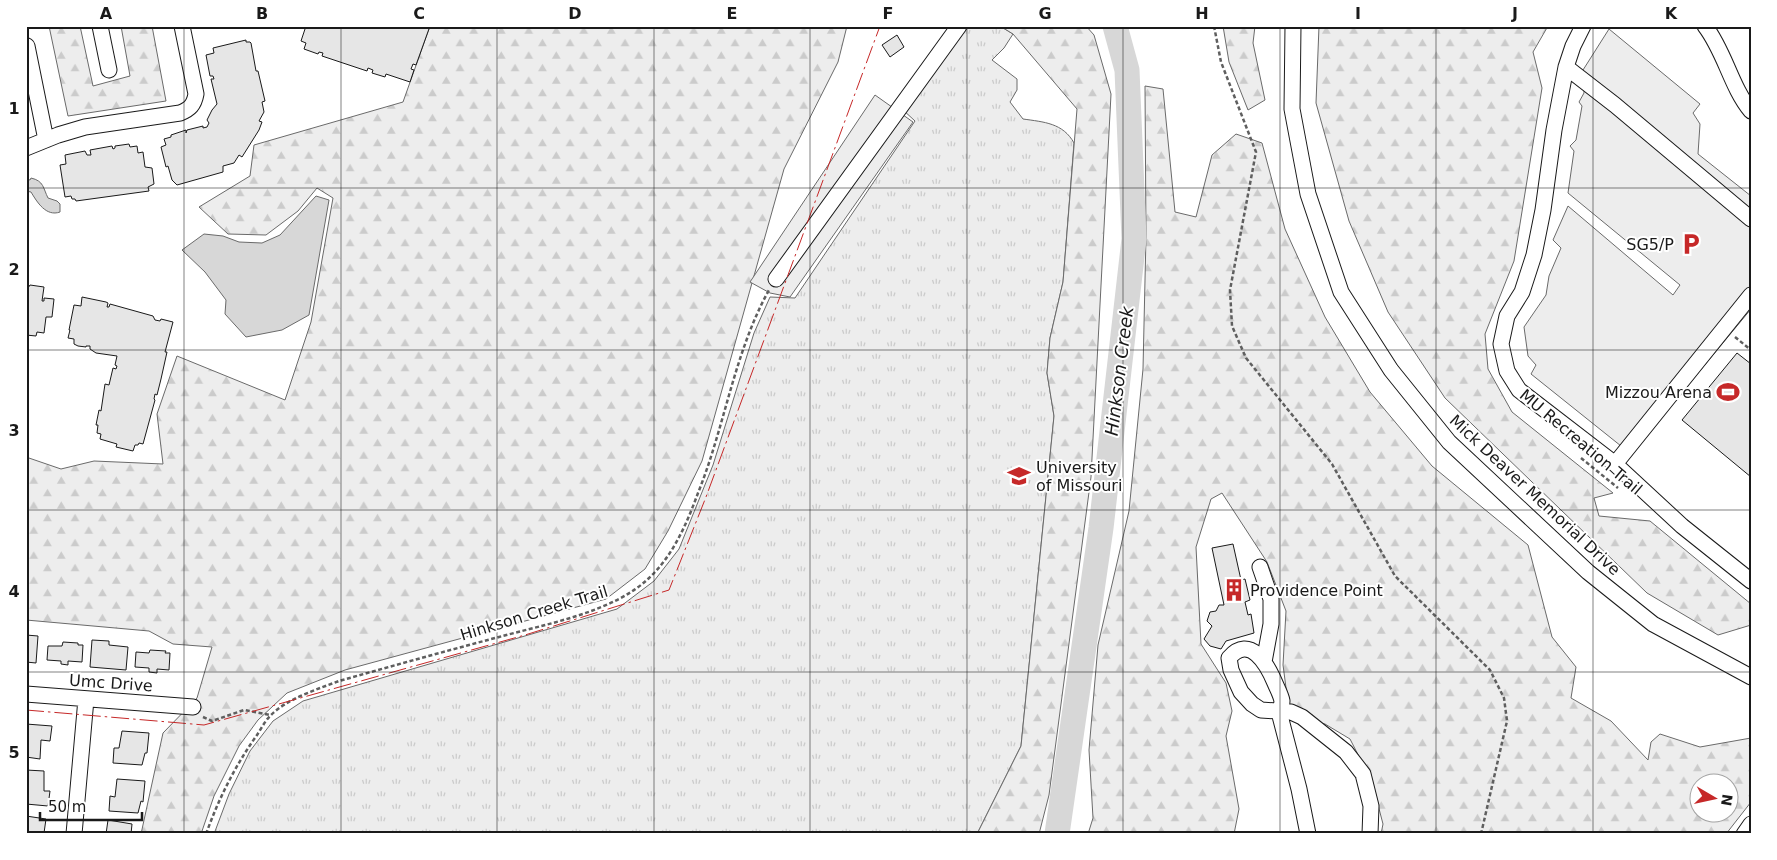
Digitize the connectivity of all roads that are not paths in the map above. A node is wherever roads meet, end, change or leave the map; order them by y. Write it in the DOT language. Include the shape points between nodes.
graph roads {
  1 [pos="100,26"];
  2 [pos="182,26"];
  3 [pos="959,26"];
  4 [pos="1292,26"];
  5 [pos="1583,26"];
  6 [pos="1705,26"];
  7 [pos="27,46"];
  8 [pos="1566,66"];
  9 [pos="109,70"];
  10 [pos="1751,111"];
  11 [pos="46,140"];
  12 [pos="26,148"];
  13 [pos="1751,219"];
  14 [pos="776,279"];
  15 [pos="1751,296"];
  16 [pos="1615,464"];
  17 [pos="1260,567"];
  18 [pos="1751,581"];
  19 [pos="1264,662"];
  20 [pos="1751,677"];
  21 [pos="26,694"];
  22 [pos="86,699"];
  23 [pos="194,707"];
  24 [pos="1279,712"];
  25 [pos="1751,824"];
  26 [pos="74,834"];
  27 [pos="1308,834"];
  28 [pos="1370,834"];
  29 [pos="1744,834"];
  1 -- 9 [label="street"];
  2 -- 11 [label="street" via="196,94 188,110 85,127"];
  3 -- 14 [label="street"];
  4 -- 20 [label="street, Mick Deaver Memorial Drive" via="1292,109 1308,194 1341,292 1392,370 1449,442 1588,572 1653,624"];
  5 -- 8 [label="street"];
  6 -- 10 [label="street" via="1742,100"];
  7 -- 11 [label="street"];
  8 -- 13 [label="street"];
  8 -- 16 [label="street" via="1534,255 1522,292 1507,316 1501,344 1506,371 1519,390"];
  11 -- 12 [label="street"];
  15 -- 16 [label="street"];
  16 -- 18 [label="street" via="1682,526"];
  17 -- 19 [label="street" via="1271,599 1271,624"];
  19 -- 24 [label="street" via="1282,699"];
  19 -- 24 [label="street" via="1252,650 1236,650 1229,658 1242,692 1261,710"];
  21 -- 22 [label="street, Umc Drive"];
  22 -- 23 [label="street, Umc Drive"];
  22 -- 26 [label="street"];
  24 -- 27 [label="street"];
  24 -- 28 [label="street" via="1291,712 1302,717 1346,752 1363,774 1372,806"];
  25 -- 29 [label="street"];
}
